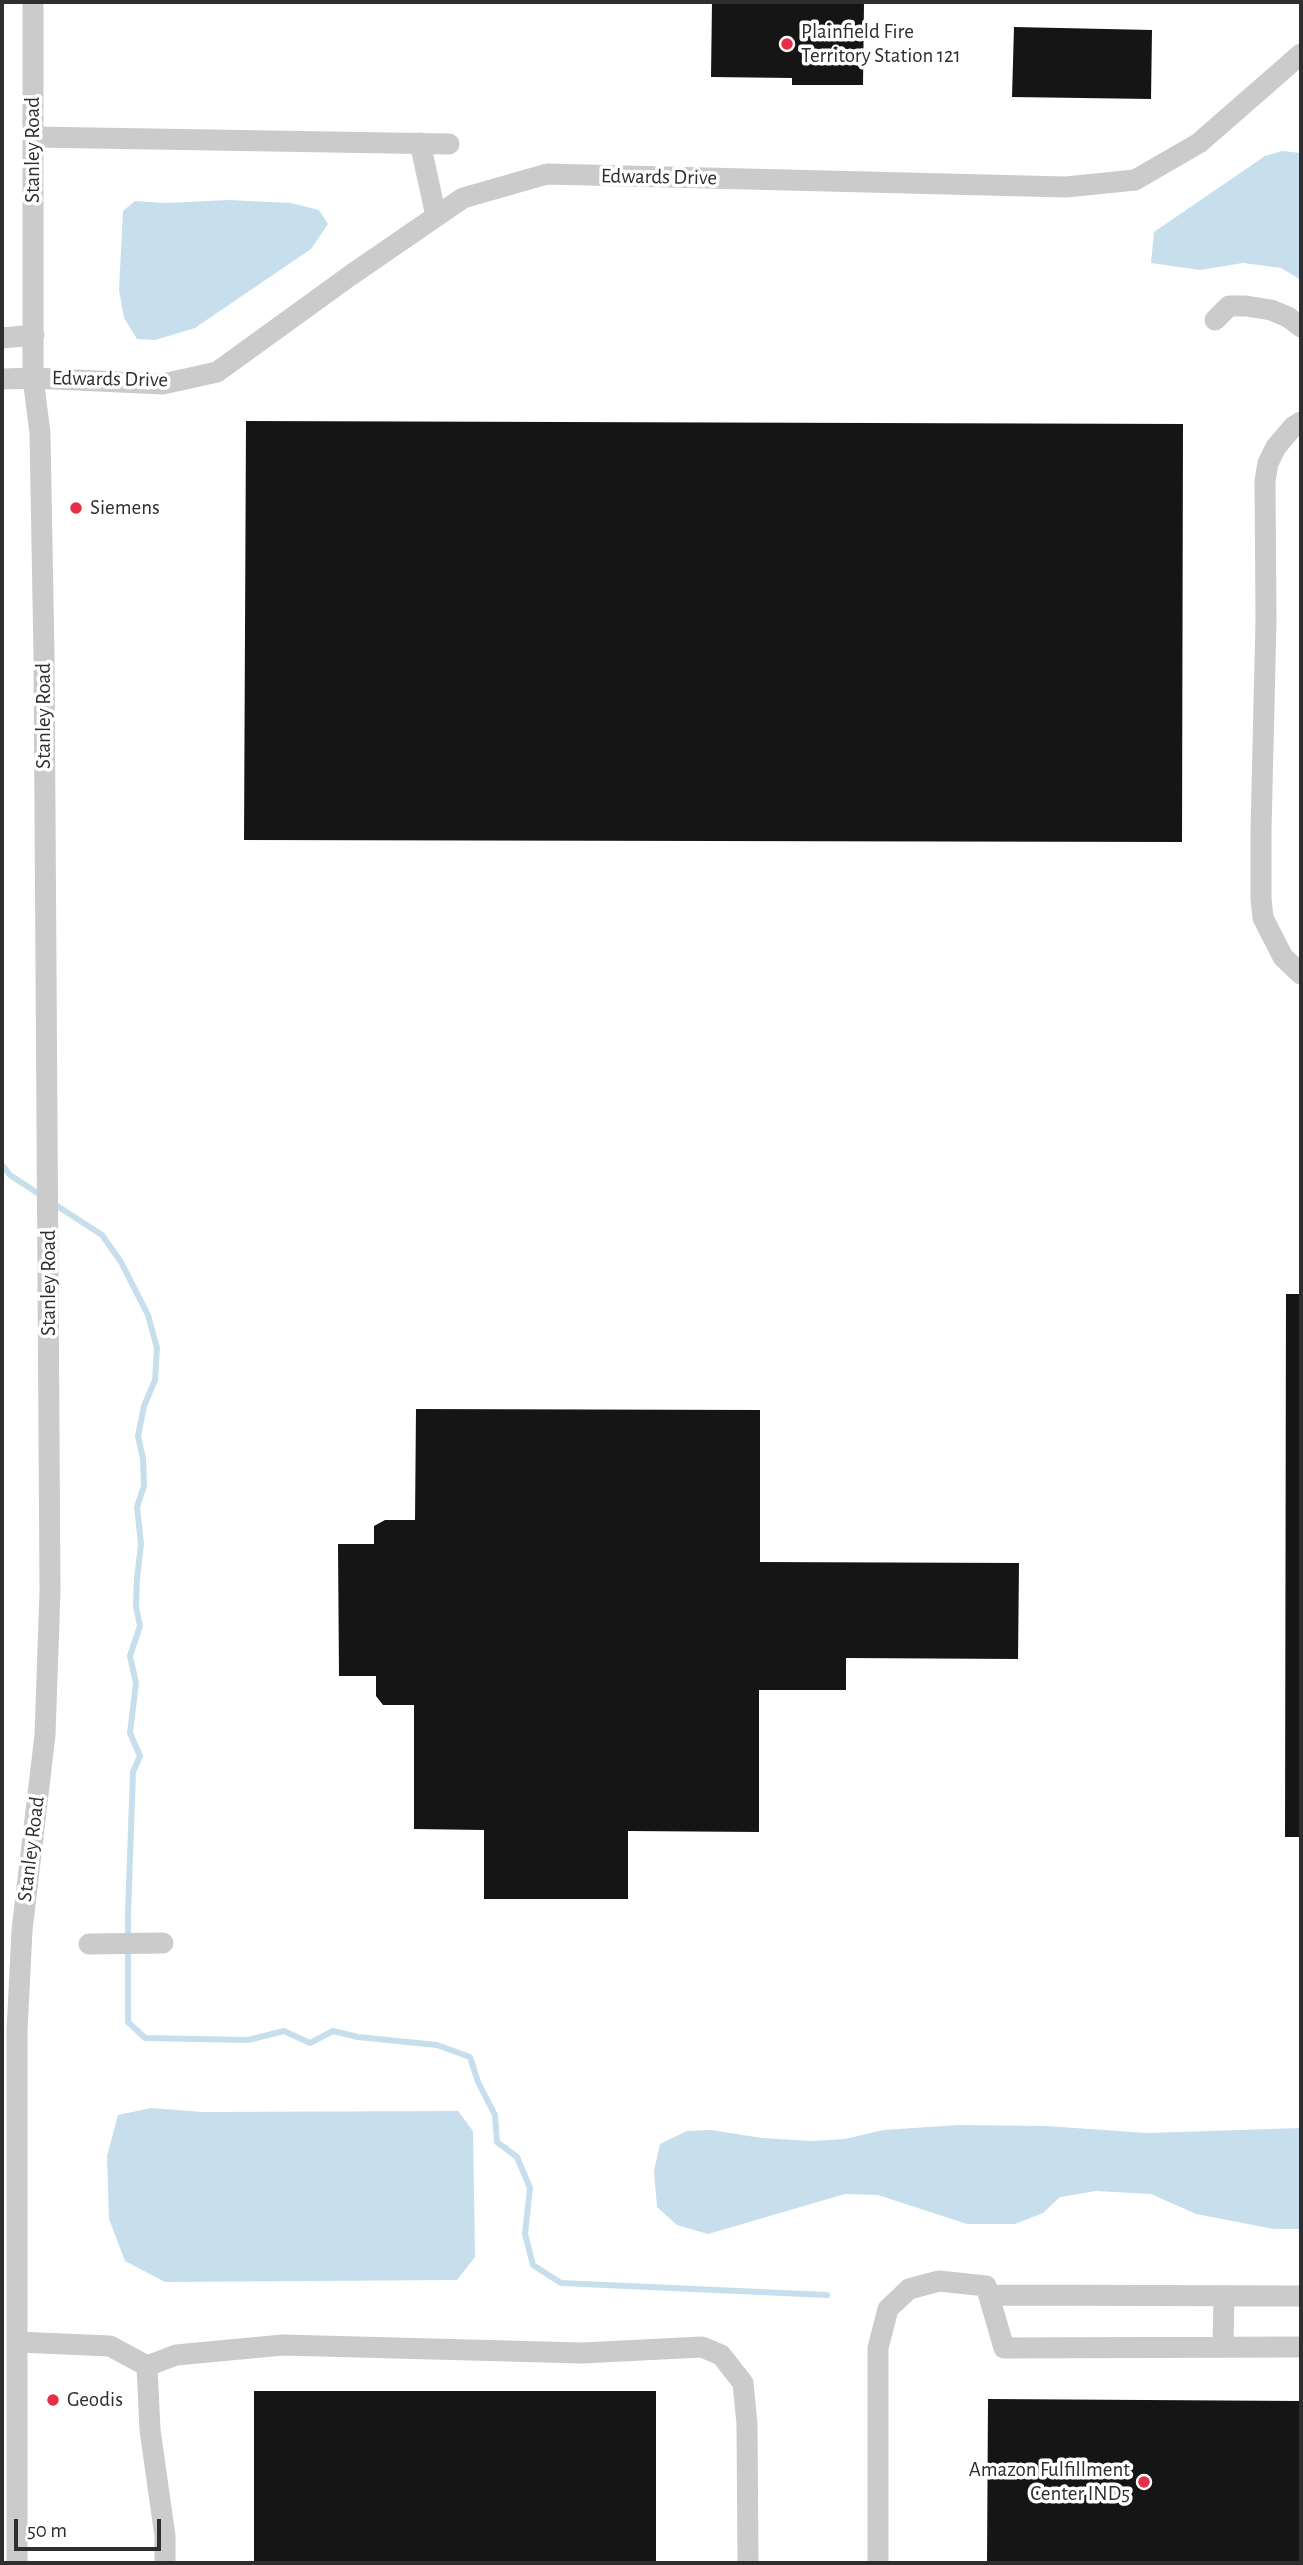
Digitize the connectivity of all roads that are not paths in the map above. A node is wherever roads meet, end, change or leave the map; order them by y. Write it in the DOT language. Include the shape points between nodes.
graph roads {
  1 [pos="33,2"];
  2 [pos="1301,54"];
  3 [pos="33,137"];
  4 [pos="420,144"];
  5 [pos="449,144"];
  6 [pos="436,216"];
  7 [pos="1215,320"];
  8 [pos="1301,327"];
  9 [pos="34,335"];
  10 [pos="2,338"];
  11 [pos="33,378"];
  12 [pos="2,379"];
  13 [pos="1301,422"];
  14 [pos="1301,974"];
  15 [pos="163,1942"];
  16 [pos="89,1944"];
  17 [pos="989,2295"];
  18 [pos="1224,2296"];
  19 [pos="1301,2296"];
  20 [pos="17,2342"];
  21 [pos="1223,2347"];
  22 [pos="1301,2347"];
  23 [pos="147,2366"];
  24 [pos="17,2563"];
  25 [pos="165,2563"];
  26 [pos="748,2563"];
  27 [pos="878,2563"];
  1 -- 3 [label="street, Stanley Road"];
  2 -- 6 [label="street, Edwards Drive" via="1199,143 1135,180 1066,187 547,174 463,198"];
  3 -- 4 [label="street"];
  3 -- 9 [label="street, Stanley Road"];
  4 -- 5 [label="street"];
  4 -- 6 [label="street"];
  6 -- 11 [label="street, Edwards Drive" via="217,372 163,384"];
  7 -- 8 [label="street" via="1228,306 1247,306 1271,310"];
  9 -- 10 [label="street"];
  9 -- 11 [label="street, Stanley Road"];
  11 -- 12 [label="street, Edwards Drive"];
  11 -- 20 [label="street, Stanley Road" via="41,446 49,1658 17,2031"];
  13 -- 14 [label="street" via="1276,447 1265,481 1261,831 1264,918 1283,957"];
  15 -- 16 [label="street"];
  17 -- 18 [label="street"];
  17 -- 21 [label="street" via="1004,2348"];
  17 -- 27 [label="street" via="986,2286 939,2281 909,2289 888,2309 878,2348"];
  18 -- 19 [label="street"];
  18 -- 21 [label="street"];
  20 -- 23 [label="street" via="110,2346"];
  20 -- 24 [label="street, Stanley Road"];
  21 -- 22 [label="street"];
  23 -- 25 [label="street"];
  23 -- 26 [label="street" via="176,2355 283,2344 582,2353 702,2347 721,2356 743,2383"];
}
